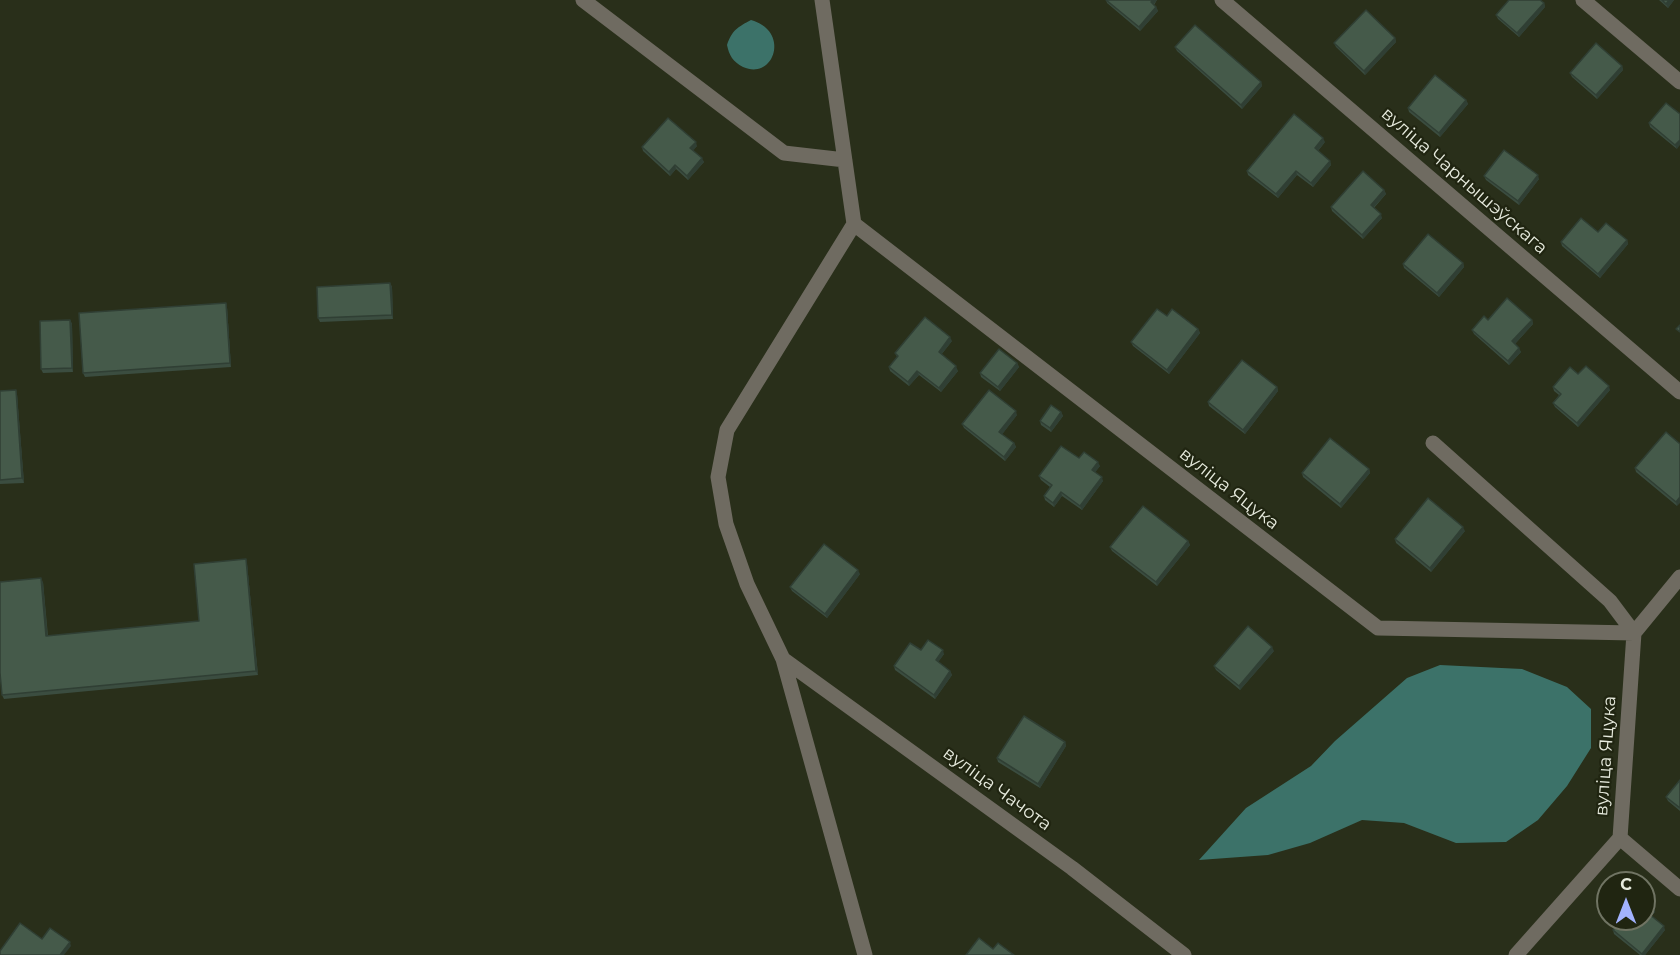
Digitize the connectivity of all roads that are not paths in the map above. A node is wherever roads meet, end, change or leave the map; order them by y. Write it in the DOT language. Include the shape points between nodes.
graph roads {
  1 [pos="583,0"];
  2 [pos="822,0"];
  3 [pos="1222,0"];
  4 [pos="1583,0"];
  5 [pos="1680,82"];
  6 [pos="845,160"];
  7 [pos="854,224"];
  8 [pos="1680,392"];
  9 [pos="1433,443"];
  10 [pos="1680,577"];
  11 [pos="1634,633"];
  12 [pos="783,659"];
  13 [pos="1620,838"];
  14 [pos="1680,889"];
  15 [pos="865,955"];
  16 [pos="1184,955"];
  17 [pos="1516,955"];
  1 -- 6 [label="street" via="784,153"];
  2 -- 6 [label="street"];
  3 -- 8 [label="street, вуліца Чарнышэўскага"];
  4 -- 5 [label="street"];
  6 -- 7 [label="street"];
  7 -- 11 [label="street, вуліца Яцука" via="1378,628"];
  7 -- 12 [label="street" via="727,430 718,477 726,524 747,584"];
  9 -- 11 [label="street" via="1610,601"];
  10 -- 11 [label="street"];
  11 -- 13 [label="street, вуліца Яцука"];
  12 -- 15 [label="street"];
  12 -- 16 [label="street, вуліца Чачота" via="1072,868"];
  13 -- 14 [label="street, вуліца Яцука"];
  13 -- 17 [label="street"];
}
